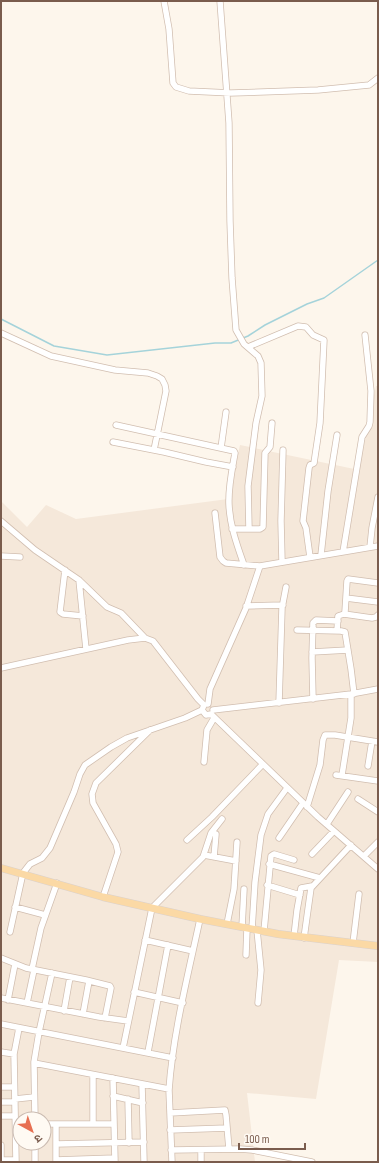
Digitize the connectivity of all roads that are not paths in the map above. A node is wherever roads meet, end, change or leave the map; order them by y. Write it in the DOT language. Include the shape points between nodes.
graph roads {
  1 [pos="164,1"];
  2 [pos="220,1"];
  3 [pos="378,78"];
  4 [pos="227,93"];
  5 [pos="1,333"];
  6 [pos="365,335"];
  7 [pos="246,346"];
  8 [pos="226,412"];
  9 [pos="272,423"];
  10 [pos="116,425"];
  11 [pos="157,434"];
  12 [pos="337,435"];
  13 [pos="113,442"];
  14 [pos="221,448"];
  15 [pos="154,450"];
  16 [pos="283,450"];
  17 [pos="233,467"];
  18 [pos="378,497"];
  19 [pos="215,512"];
  20 [pos="1,521"];
  21 [pos="232,529"];
  22 [pos="249,529"];
  23 [pos="378,546"];
  24 [pos="370,548"];
  25 [pos="344,552"];
  26 [pos="321,555"];
  27 [pos="1,556"];
  28 [pos="20,557"];
  29 [pos="310,557"];
  30 [pos="282,562"];
  31 [pos="244,565"];
  32 [pos="260,566"];
  33 [pos="65,570"];
  34 [pos="79,580"];
  35 [pos="378,582"];
  36 [pos="286,587"];
  37 [pos="346,598"];
  38 [pos="378,602"];
  39 [pos="283,605"];
  40 [pos="246,606"];
  41 [pos="344,614"];
  42 [pos="378,615"];
  43 [pos="83,616"];
  44 [pos="338,620"];
  45 [pos="297,630"];
  46 [pos="312,631"];
  47 [pos="338,631"];
  48 [pos="145,638"];
  49 [pos="86,649"];
  50 [pos="348,650"];
  51 [pos="312,652"];
  52 [pos="1,668"];
  53 [pos="378,690"];
  54 [pos="352,694"];
  55 [pos="313,699"];
  56 [pos="279,703"];
  57 [pos="205,707"];
  58 [pos="213,714"];
  59 [pos="151,729"];
  60 [pos="348,737"];
  61 [pos="375,742"];
  62 [pos="204,762"];
  63 [pos="262,764"];
  64 [pos="368,766"];
  65 [pos="378,781"];
  66 [pos="287,788"];
  67 [pos="348,792"];
  68 [pos="358,799"];
  69 [pos="378,804"];
  70 [pos="305,805"];
  71 [pos="377,811"];
  72 [pos="222,819"];
  73 [pos="327,824"];
  74 [pos="334,831"];
  75 [pos="216,834"];
  76 [pos="279,838"];
  77 [pos="187,840"];
  78 [pos="238,842"];
  79 [pos="378,842"];
  80 [pos="351,845"];
  81 [pos="312,854"];
  82 [pos="204,855"];
  83 [pos="364,856"];
  84 [pos="214,857"];
  85 [pos="294,860"];
  86 [pos="236,861"];
  87 [pos="269,864"];
  88 [pos="1,868"];
  89 [pos="378,869"];
  90 [pos="23,873"];
  91 [pos="320,878"];
  92 [pos="57,883"];
  93 [pos="267,885"];
  94 [pos="312,886"];
  95 [pos="244,889"];
  96 [pos="359,894"];
  97 [pos="300,895"];
  98 [pos="103,897"];
  99 [pos="15,907"];
  100 [pos="152,908"];
  101 [pos="45,915"];
  102 [pos="200,918"];
  103 [pos="227,924"];
  104 [pos="252,929"];
  105 [pos="10,932"];
  106 [pos="294,936"];
  107 [pos="304,938"];
  108 [pos="145,940"];
  109 [pos="353,943"];
  110 [pos="168,945"];
  111 [pos="378,946"];
  112 [pos="193,951"];
  113 [pos="246,955"];
  114 [pos="1,958"];
  115 [pos="15,964"];
  116 [pos="33,970"];
  117 [pos="52,973"];
  118 [pos="70,977"];
  119 [pos="89,980"];
  120 [pos="134,992"];
  121 [pos="1,998"];
  122 [pos="158,998"];
  123 [pos="8,1000"];
  124 [pos="27,1003"];
  125 [pos="183,1003"];
  126 [pos="258,1003"];
  127 [pos="45,1007"];
  128 [pos="64,1011"];
  129 [pos="83,1014"];
  130 [pos="105,1018"];
  131 [pos="128,1022"];
  132 [pos="1,1024"];
  133 [pos="20,1028"];
  134 [pos="39,1032"];
  135 [pos="123,1048"];
  136 [pos="1,1052"];
  137 [pos="148,1052"];
  138 [pos="14,1054"];
  139 [pos="172,1058"];
  140 [pos="34,1063"];
  141 [pos="93,1075"];
  142 [pos="113,1078"];
  143 [pos="142,1084"];
  144 [pos="1,1087"];
  145 [pos="14,1087"];
  146 [pos="169,1089"];
  147 [pos="34,1096"];
  148 [pos="113,1096"];
  149 [pos="15,1100"];
  150 [pos="128,1100"];
  151 [pos="1,1102"];
  152 [pos="143,1102"];
  153 [pos="15,1111"];
  154 [pos="35,1111"];
  155 [pos="170,1113"];
  156 [pos="1,1116"];
  157 [pos="12,1116"];
  158 [pos="52,1124"];
  159 [pos="56,1124"];
  160 [pos="93,1124"];
  161 [pos="113,1124"];
  162 [pos="227,1128"];
  163 [pos="170,1130"];
  164 [pos="144,1142"];
  165 [pos="114,1143"];
  166 [pos="129,1143"];
  167 [pos="56,1144"];
  168 [pos="1,1145"];
  169 [pos="229,1149"];
  170 [pos="172,1150"];
  171 [pos="201,1150"];
  172 [pos="16,1151"];
  173 [pos="35,1151"];
  174 [pos="1,1160"];
  175 [pos="115,1160"];
  176 [pos="16,1161"];
  177 [pos="56,1161"];
  178 [pos="36,1162"];
  179 [pos="144,1162"];
  180 [pos="172,1162"];
  181 [pos="201,1162"];
  182 [pos="312,1162"];
  1 -- 4 [label="street" via="174,86 189,91"];
  2 -- 4 [label="street"];
  3 -- 4 [label="street" via="369,85 318,90"];
  4 -- 7 [label="street" via="232,278 236,330"];
  5 -- 11 [label="street" via="52,356 115,370 148,373 162,379 166,391"];
  6 -- 25 [label="street" via="371,391 370,422 362,437"];
  7 -- 22 [label="street" via="260,358 262,393 248,486"];
  7 -- 29 [label="street" via="298,326 306,327 313,335 324,340 320,423 314,463 308,468 303,521"];
  8 -- 14 [label="street"];
  9 -- 22 [label="street" via="270,448 265,453 262,527"];
  10 -- 11 [label="street"];
  11 -- 14 [label="street"];
  11 -- 15 [label="street"];
  12 -- 26 [label="street"];
  13 -- 15 [label="street"];
  14 -- 17 [label="street" via="234,451"];
  15 -- 17 [label="street"];
  16 -- 30 [label="street"];
  17 -- 21 [label="street" via="229,505"];
  18 -- 24 [label="street"];
  19 -- 31 [label="street" via="221,559"];
  20 -- 33 [label="street" via="35,550"];
  21 -- 22 [label="street"];
  21 -- 31 [label="street"];
  23 -- 24 [label="street"];
  24 -- 25 [label="street"];
  25 -- 26 [label="street"];
  26 -- 29 [label="street"];
  27 -- 28 [label="street"];
  29 -- 30 [label="street"];
  30 -- 32 [label="street"];
  31 -- 32 [label="street"];
  32 -- 40 [label="street"];
  33 -- 34 [label="street"];
  33 -- 43 [label="street" via="60,612"];
  34 -- 43 [label="street"];
  34 -- 48 [label="street" via="107,607 127,618"];
  35 -- 37 [label="street" via="348,579"];
  36 -- 39 [label="street"];
  37 -- 38 [label="street"];
  37 -- 41 [label="street"];
  39 -- 40 [label="street"];
  39 -- 56 [label="street"];
  40 -- 57 [label="street" via="210,689"];
  41 -- 42 [label="street" via="372,618"];
  41 -- 44 [label="street" via="339,615"];
  43 -- 49 [label="street"];
  44 -- 46 [label="street" via="314,620"];
  44 -- 47 [label="street"];
  45 -- 46 [label="street"];
  46 -- 47 [label="street"];
  46 -- 51 [label="street"];
  47 -- 50 [label="street" via="345,632"];
  48 -- 49 [label="street"];
  48 -- 57 [label="street" via="156,644"];
  49 -- 52 [label="street"];
  50 -- 51 [label="street"];
  50 -- 54 [label="street"];
  51 -- 55 [label="street"];
  53 -- 54 [label="street"];
  54 -- 55 [label="street"];
  54 -- 60 [label="street"];
  55 -- 56 [label="street"];
  56 -- 58 [label="street"];
  57 -- 58 [label="street" via="206,715"];
  57 -- 58 [label="street" via="211,705"];
  57 -- 59 [label="street" via="185,718"];
  58 -- 62 [label="street" via="207,730"];
  58 -- 63 [label="street"];
  59 -- 90 [label="street" via="127,738 85,765 50,848"];
  59 -- 98 [label="street" via="96,783 92,794 93,803 117,848 117,856"];
  60 -- 61 [label="street"];
  60 -- 65 [label="street" via="339,775"];
  60 -- 70 [label="street" via="327,734 323,737 320,765"];
  61 -- 64 [label="street"];
  63 -- 66 [label="street"];
  63 -- 77 [label="street"];
  66 -- 70 [label="street"];
  66 -- 104 [label="street" via="268,814 261,835"];
  67 -- 73 [label="street"];
  68 -- 71 [label="street"];
  69 -- 71 [label="street"];
  70 -- 73 [label="street"];
  70 -- 76 [label="street"];
  72 -- 82 [label="street" via="212,833"];
  73 -- 74 [label="street"];
  74 -- 80 [label="street"];
  74 -- 81 [label="street"];
  75 -- 84 [label="street"];
  78 -- 86 [label="street"];
  79 -- 83 [label="street"];
  80 -- 83 [label="street"];
  80 -- 91 [label="street"];
  82 -- 84 [label="street"];
  82 -- 100 [label="street"];
  83 -- 89 [label="street"];
  84 -- 86 [label="street"];
  85 -- 87 [label="street" via="272,854"];
  86 -- 103 [label="street"];
  87 -- 91 [label="street"];
  87 -- 93 [label="street"];
  88 -- 90 [label="main road"];
  90 -- 92 [label="main road"];
  90 -- 99 [label="street"];
  91 -- 94 [label="street"];
  92 -- 98 [label="main road"];
  92 -- 101 [label="street"];
  93 -- 97 [label="street"];
  93 -- 104 [label="street"];
  94 -- 97 [label="street" via="302,887"];
  94 -- 107 [label="street"];
  95 -- 104 [label="street"];
  96 -- 109 [label="street"];
  97 -- 106 [label="street"];
  98 -- 100 [label="main road"];
  99 -- 101 [label="street"];
  99 -- 105 [label="street"];
  100 -- 102 [label="main road"];
  100 -- 108 [label="street"];
  101 -- 116 [label="street"];
  102 -- 103 [label="main road"];
  102 -- 112 [label="street"];
  103 -- 104 [label="main road"];
  104 -- 106 [label="main road"];
  104 -- 113 [label="street"];
  104 -- 126 [label="street" via="261,970"];
  106 -- 107 [label="main road"];
  107 -- 109 [label="main road"];
  108 -- 110 [label="street"];
  108 -- 120 [label="street"];
  109 -- 111 [label="main road"];
  110 -- 112 [label="street"];
  110 -- 122 [label="street"];
  112 -- 125 [label="street"];
  114 -- 115 [label="street"];
  115 -- 116 [label="street"];
  115 -- 123 [label="street"];
  116 -- 117 [label="street"];
  116 -- 124 [label="street"];
  117 -- 118 [label="street"];
  117 -- 127 [label="street"];
  118 -- 119 [label="street"];
  118 -- 128 [label="street"];
  119 -- 129 [label="street"];
  119 -- 130 [label="street" via="111,987"];
  120 -- 122 [label="street"];
  120 -- 131 [label="street"];
  121 -- 123 [label="street"];
  122 -- 125 [label="street"];
  122 -- 137 [label="street"];
  123 -- 124 [label="street"];
  124 -- 127 [label="street"];
  125 -- 139 [label="street"];
  127 -- 128 [label="street"];
  127 -- 134 [label="street"];
  128 -- 129 [label="street"];
  129 -- 130 [label="street"];
  130 -- 131 [label="street"];
  131 -- 135 [label="street"];
  132 -- 133 [label="street"];
  133 -- 134 [label="street"];
  133 -- 138 [label="street"];
  134 -- 135 [label="street"];
  134 -- 140 [label="street"];
  135 -- 137 [label="street"];
  136 -- 138 [label="street"];
  137 -- 139 [label="street"];
  138 -- 145 [label="street"];
  139 -- 146 [label="street"];
  140 -- 141 [label="street"];
  140 -- 147 [label="street"];
  141 -- 142 [label="street"];
  141 -- 160 [label="street"];
  142 -- 143 [label="street"];
  142 -- 148 [label="street"];
  143 -- 146 [label="street"];
  143 -- 152 [label="street"];
  144 -- 145 [label="street"];
  145 -- 149 [label="street"];
  146 -- 155 [label="street"];
  147 -- 149 [label="street"];
  147 -- 154 [label="street"];
  148 -- 150 [label="street"];
  148 -- 161 [label="street"];
  149 -- 151 [label="street"];
  149 -- 153 [label="street"];
  150 -- 152 [label="street"];
  150 -- 166 [label="street"];
  152 -- 164 [label="street"];
  155 -- 162 [label="street" via="223,1110 226,1112"];
  155 -- 163 [label="street"];
  156 -- 157 [label="street"];
  158 -- 159 [label="street"];
  159 -- 160 [label="street"];
  159 -- 167 [label="street"];
  160 -- 161 [label="street"];
  161 -- 165 [label="street"];
  162 -- 163 [label="street"];
  162 -- 169 [label="street"];
  163 -- 170 [label="street"];
  164 -- 166 [label="street"];
  164 -- 179 [label="street"];
  165 -- 166 [label="street"];
  165 -- 167 [label="street"];
  165 -- 175 [label="street"];
  167 -- 177 [label="street"];
  168 -- 174 [label="street"];
  169 -- 171 [label="street"];
  169 -- 182 [label="street" via="252,1150"];
  170 -- 171 [label="street"];
  170 -- 180 [label="street"];
  171 -- 181 [label="street"];
  172 -- 176 [label="street"];
  173 -- 178 [label="street"];
  174 -- 176 [label="street"];
  175 -- 177 [label="street"];
}
